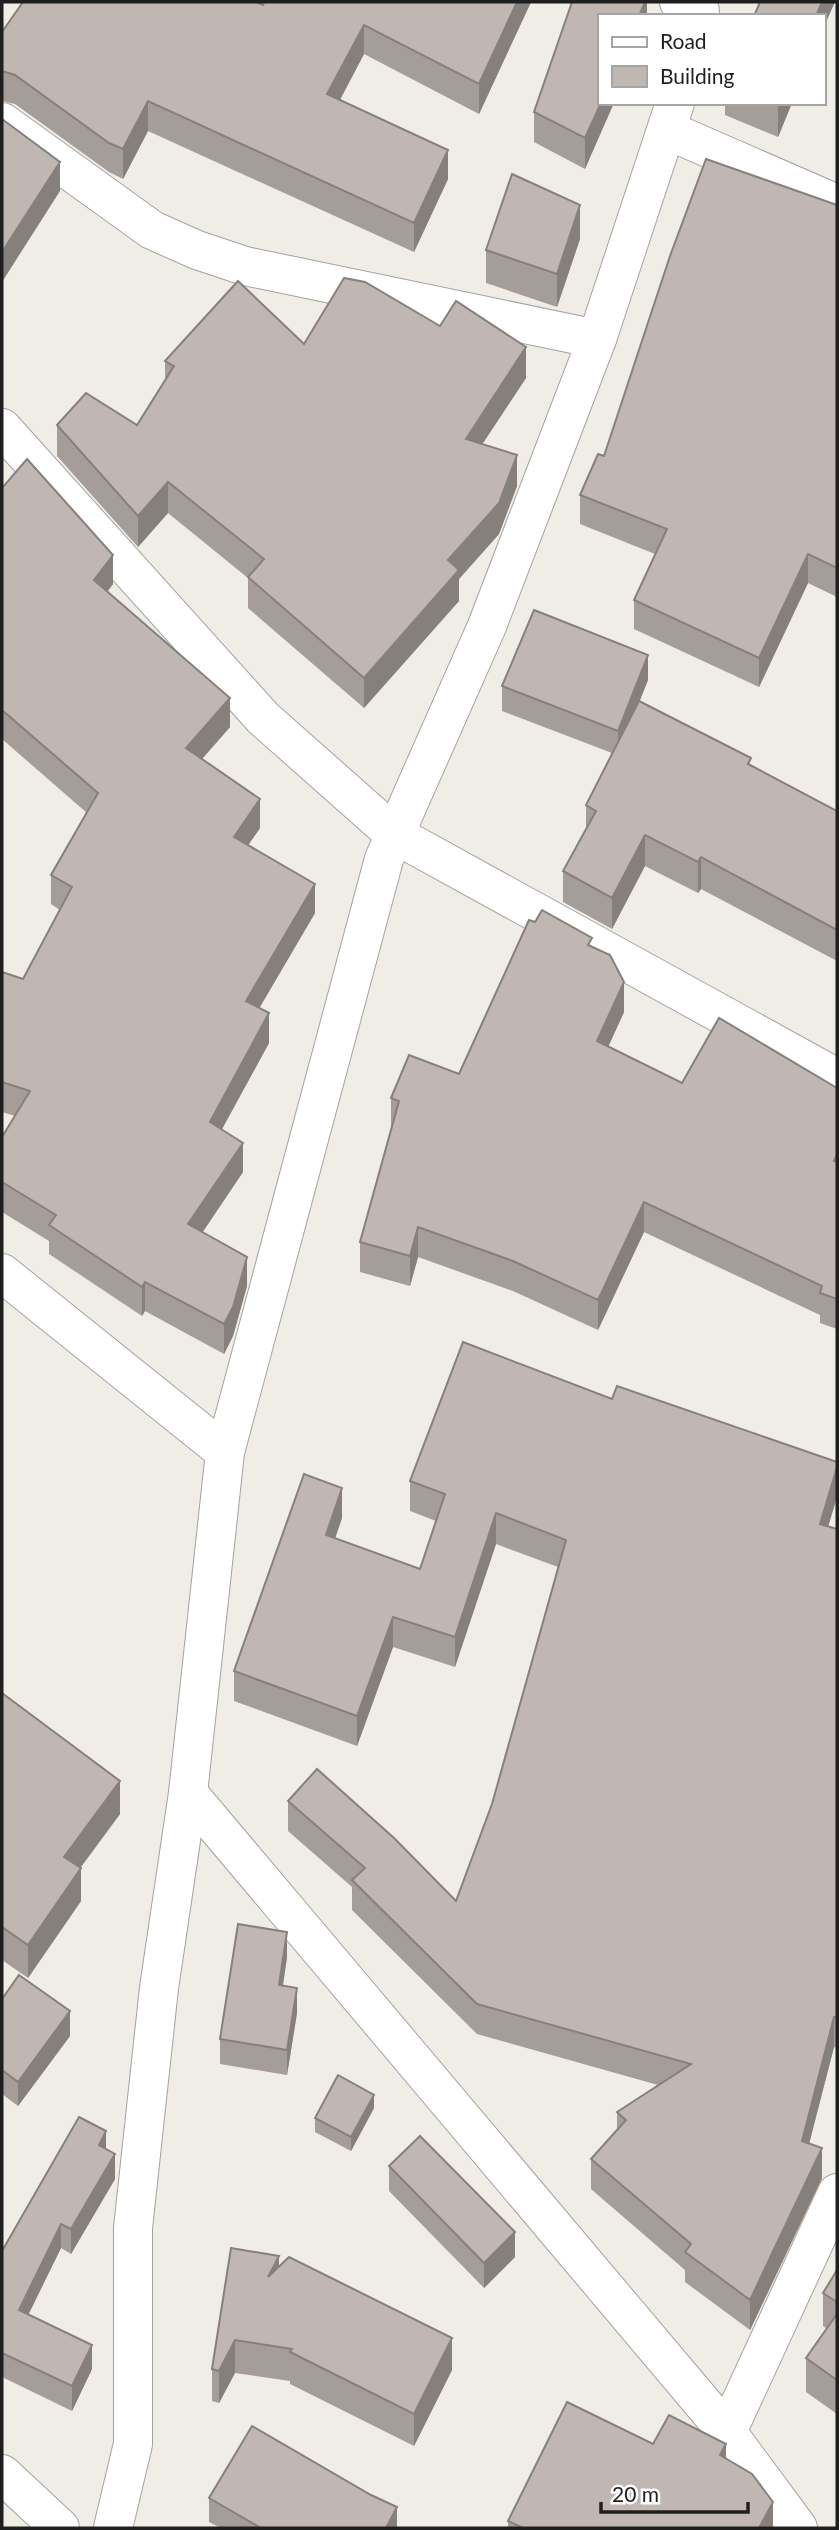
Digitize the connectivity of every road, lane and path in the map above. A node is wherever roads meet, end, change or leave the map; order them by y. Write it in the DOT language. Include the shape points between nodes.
graph roads {
  1 [pos="671,117"];
  2 [pos="2,122"];
  3 [pos="837,204"];
  4 [pos="597,339"];
  5 [pos="2,428"];
  6 [pos="394,834"];
  7 [pos="837,1078"];
  8 [pos="2,1273"];
  9 [pos="225,1452"];
  10 [pos="188,1793"];
  11 [pos="837,2193"];
  12 [pos="727,2432"];
  13 [pos="2,2474"];
  14 [pos="60,2528"];
  15 [pos="113,2528"];
  16 [pos="799,2528"];
  1 -- 3 [label="street"];
  1 -- 4 [label="street"];
  2 -- 4 [label="street" via="152,230 197,250 245,266"];
  4 -- 6 [label="street" via="487,626"];
  5 -- 6 [label="street" via="263,718"];
  6 -- 7 [label="street"];
  6 -- 9 [label="street" via="376,886"];
  8 -- 9 [label="street"];
  9 -- 10 [label="street"];
  10 -- 12 [label="street"];
  10 -- 15 [label="street" via="159,1989 133,2228 133,2444"];
  11 -- 12 [label="street"];
  12 -- 16 [label="street"];
  13 -- 14 [label="street"];
}
